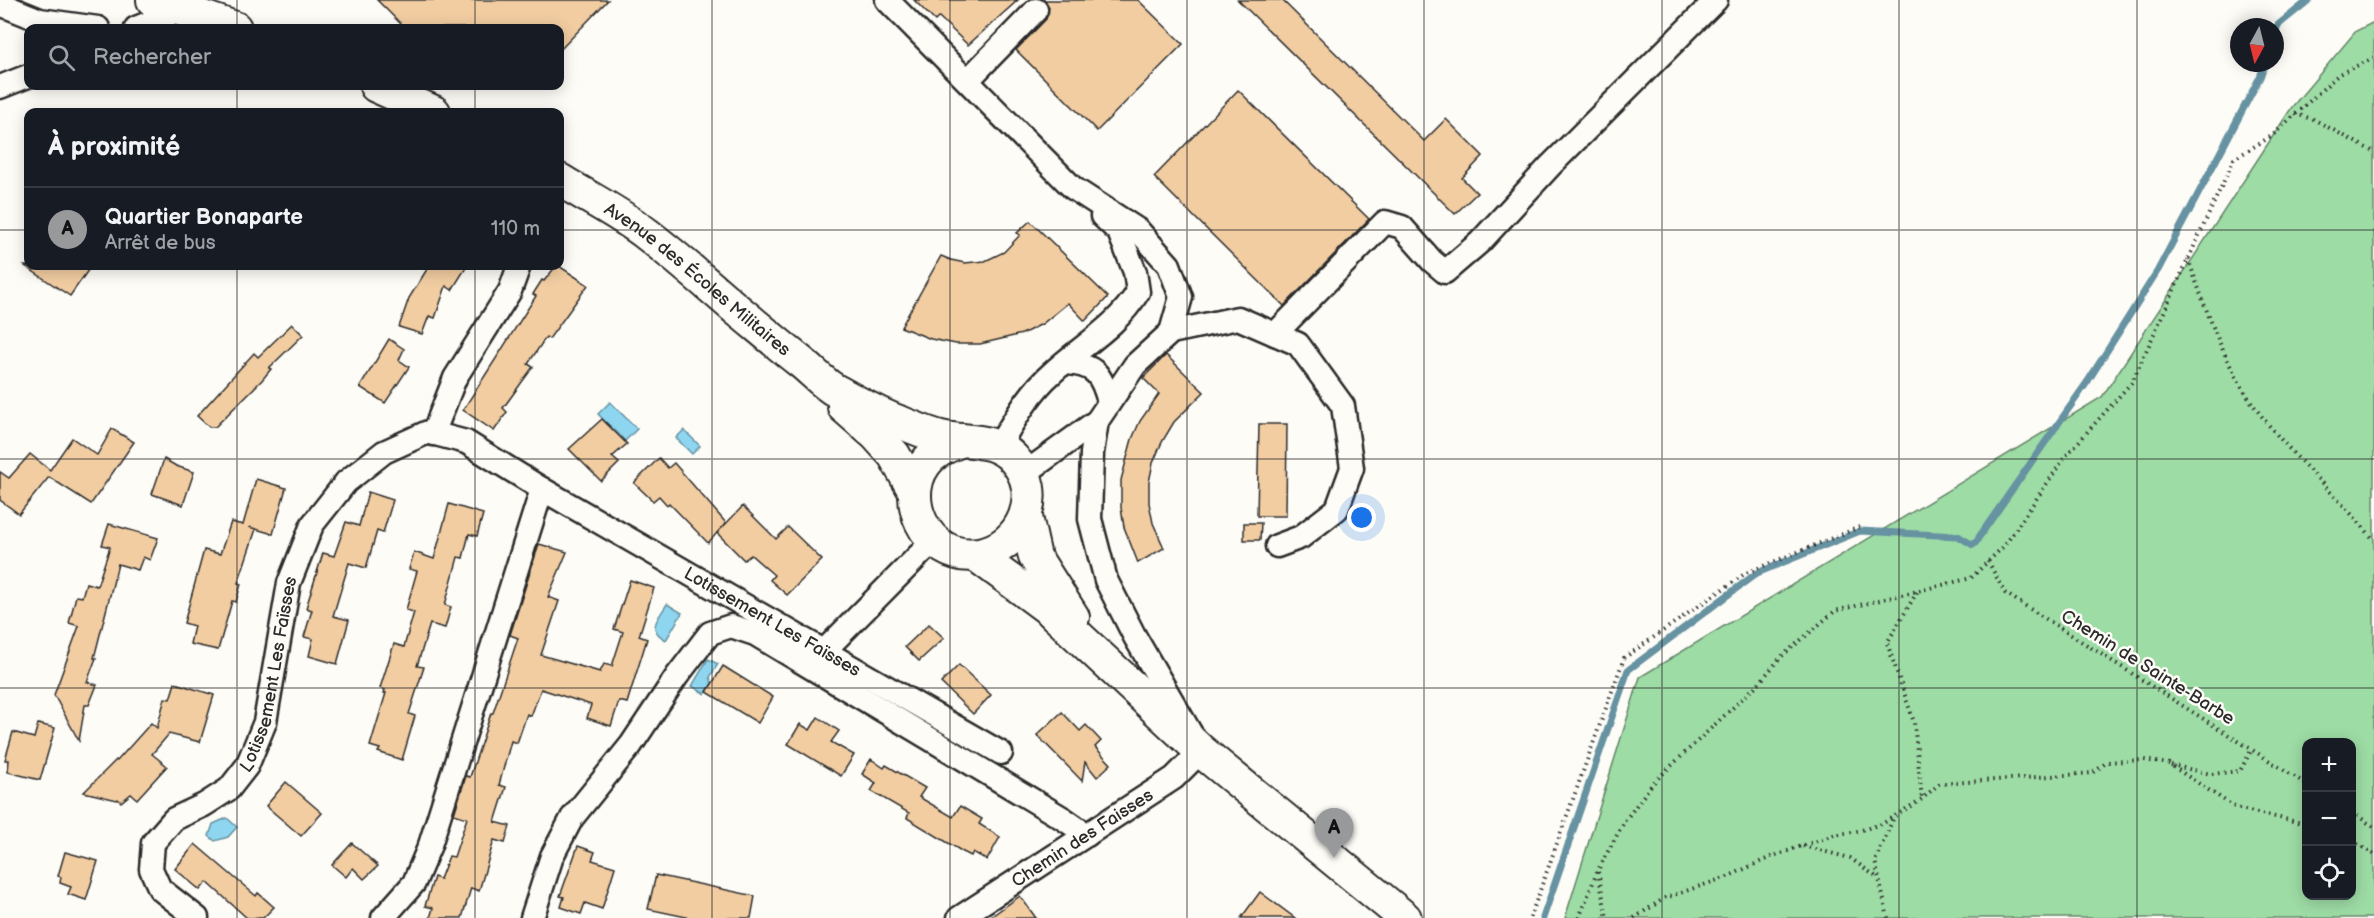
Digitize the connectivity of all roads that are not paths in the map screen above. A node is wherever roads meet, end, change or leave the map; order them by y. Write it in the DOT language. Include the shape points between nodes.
graph roads {
  1 [pos="887,0"];
  2 [pos="1716,0"];
  3 [pos="0,4"];
  4 [pos="167,5"];
  5 [pos="1036,10"];
  6 [pos="69,24"];
  7 [pos="141,24"];
  8 [pos="223,24"];
  9 [pos="24,78"];
  10 [pos="968,80"];
  11 [pos="0,87"];
  12 [pos="385,90"];
  13 [pos="425,108"];
  14 [pos="564,182"];
  15 [pos="1073,188"];
  16 [pos="518,270"];
  17 [pos="1171,332"];
  18 [pos="1275,334"];
  19 [pos="1065,363"];
  20 [pos="830,387"];
  21 [pos="1103,411"];
  22 [pos="433,434"];
  23 [pos="963,440"];
  24 [pos="998,447"];
  25 [pos="1023,474"];
  26 [pos="542,489"];
  27 [pos="915,492"];
  28 [pos="1026,517"];
  29 [pos="934,540"];
  30 [pos="1277,546"];
  31 [pos="976,555"];
  32 [pos="824,651"];
  33 [pos="1119,674"];
  34 [pos="1202,751"];
  35 [pos="1001,753"];
  36 [pos="1087,835"];
  37 [pos="197,918"];
  38 [pos="383,918"];
  39 [pos="532,918"];
  40 [pos="959,918"];
  41 [pos="1405,918"];
  1 -- 10 [label="street"];
  2 -- 18 [label="street" via="1480,242 1445,272 1402,227 1385,222"];
  3 -- 6 [label="street" via="40,20"];
  4 -- 7 [label="street"];
  4 -- 8 [label="street"];
  5 -- 10 [label="street"];
  9 -- 11 [label="street"];
  10 -- 15 [label="street"];
  12 -- 13 [label="street"];
  14 -- 20 [label="street, Avenue des Écoles Militaires" via="647,234"];
  15 -- 17 [label="street" via="1138,230 1169,265 1181,297"];
  15 -- 19 [label="street" via="1119,232 1135,272 1138,292 1128,309 1104,333"];
  16 -- 22 [label="street" via="510,291 455,378"];
  17 -- 18 [label="street" via="1238,318"];
  17 -- 21 [label="street" via="1135,365"];
  18 -- 30 [label="street" via="1298,344 1343,406 1352,468 1338,509 1301,537"];
  19 -- 21 [label="street" via="1081,363 1095,370 1104,383"];
  19 -- 24 [label="street" via="1023,406"];
  20 -- 23 [label="street, Avenue des Écoles Militaires" via="900,423"];
  20 -- 27 [label="street, Avenue des Écoles Militaires" via="837,400 894,455"];
  21 -- 25 [label="street"];
  21 -- 34 [label="street" via="1092,453 1090,519 1106,580"];
  22 -- 26 [label="street, Lotissement Les Faïsses" via="466,442"];
  22 -- 37 [label="street, Lotissement Les Faïsses" via="428,432 384,452 346,482 312,525 289,583 265,722 248,766 229,789 174,819 153,843 151,869 160,889"];
  23 -- 24 [label="street"];
  23 -- 27 [label="street" via="930,458"];
  24 -- 25 [label="street" via="1013,458"];
  25 -- 28 [label="street" via="1028,488"];
  26 -- 32 [label="street, Lotissement Les Faïsses"];
  26 -- 38 [label="street" via="430,845 414,884"];
  27 -- 29 [label="street" via="922,526"];
  28 -- 31 [label="street" via="1006,544"];
  28 -- 33 [label="street" via="1035,557 1065,606"];
  29 -- 31 [label="street" via="946,549"];
  29 -- 32 [label="street"];
  31 -- 33 [label="street" via="1050,610"];
  32 -- 35 [label="street, Lotissement Les Faïsses"];
  33 -- 34 [label="street"];
  34 -- 36 [label="street, Chemin des Faisses" via="1174,778"];
  34 -- 41 [label="street"];
  36 -- 39 [label="street" via="755,634 731,626 710,633 631,745 572,818 552,856"];
  36 -- 40 [label="street, Chemin des Faisses"];
}
